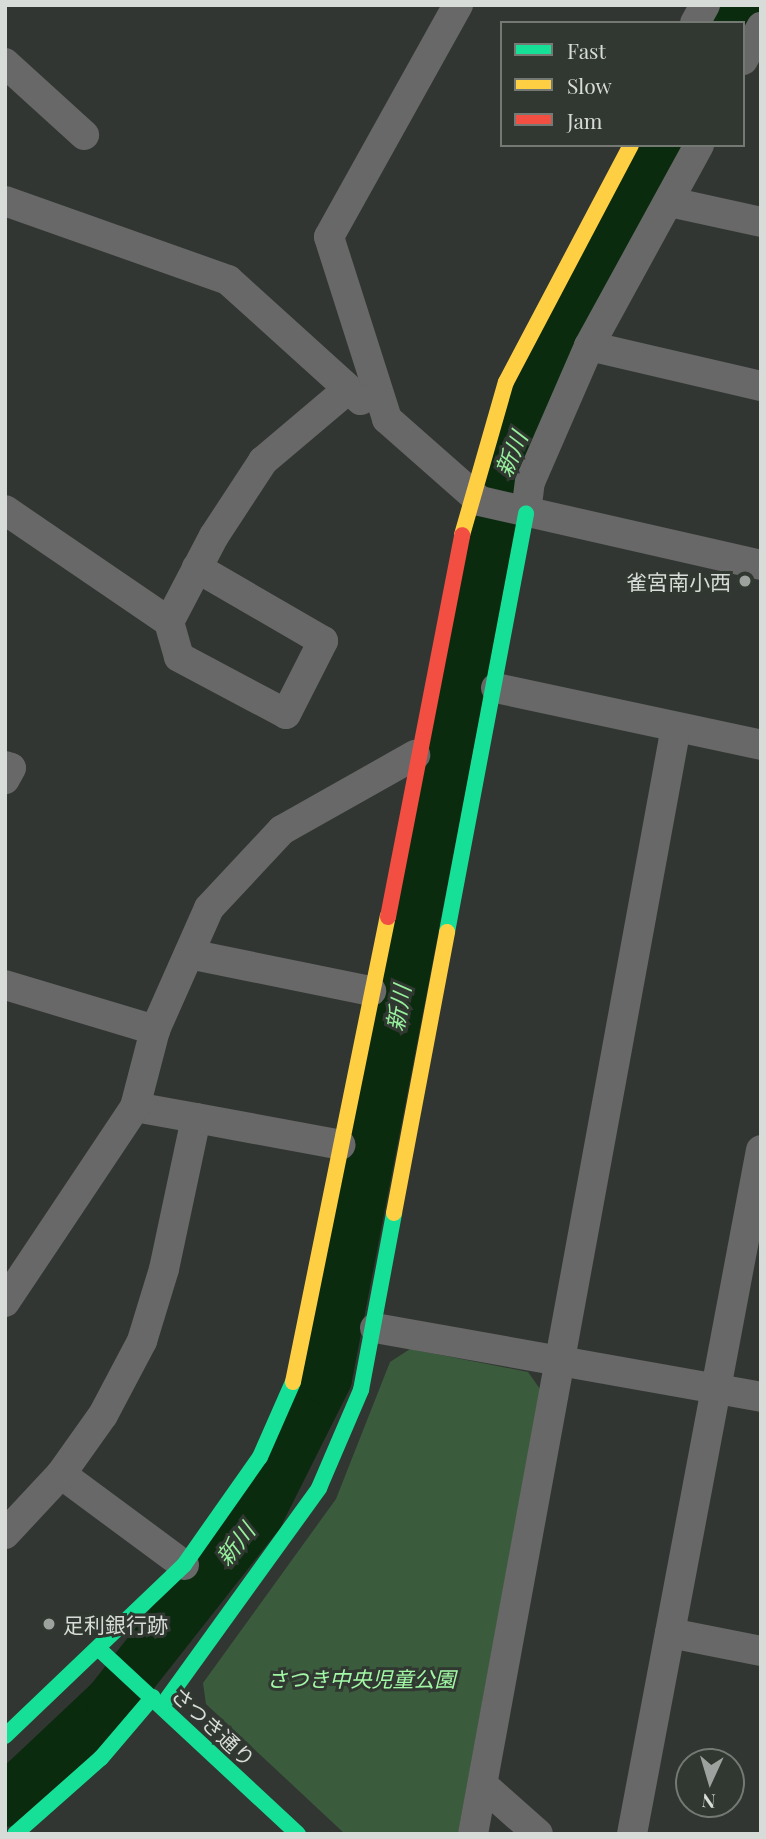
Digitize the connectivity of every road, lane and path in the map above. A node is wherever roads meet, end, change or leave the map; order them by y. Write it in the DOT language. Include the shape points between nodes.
graph roads {
  1 [pos="458,5"];
  2 [pos="705,5"];
  3 [pos="696,21"];
  4 [pos="761,27"];
  5 [pos="750,59"];
  6 [pos="5,63"];
  7 [pos="84,135"];
  8 [pos="630,147"];
  9 [pos="698,147"];
  10 [pos="5,201"];
  11 [pos="670,202"];
  12 [pos="761,222"];
  13 [pos="589,346"];
  14 [pos="761,386"];
  15 [pos="347,390"];
  16 [pos="387,419"];
  17 [pos="496,504"];
  18 [pos="5,510"];
  19 [pos="761,565"];
  20 [pos="197,568"];
  21 [pos="169,622"];
  22 [pos="496,688"];
  23 [pos="676,727"];
  24 [pos="761,746"];
  25 [pos="415,755"];
  26 [pos="5,765"];
  27 [pos="5,779"];
  28 [pos="189,954"];
  29 [pos="5,985"];
  30 [pos="371,990"];
  31 [pos="155,1030"];
  32 [pos="135,1107"];
  33 [pos="196,1118"];
  34 [pos="341,1145"];
  35 [pos="761,1150"];
  36 [pos="5,1303"];
  37 [pos="375,1328"];
  38 [pos="558,1361"];
  39 [pos="716,1389"];
  40 [pos="761,1397"];
  41 [pos="61,1474"];
  42 [pos="5,1534"];
  43 [pos="184,1565"];
  44 [pos="670,1633"];
  45 [pos="100,1650"];
  46 [pos="761,1651"];
  47 [pos="158,1702"];
  48 [pos="5,1736"];
  49 [pos="484,1786"];
  50 [pos="33,1829"];
  51 [pos="298,1834"];
  52 [pos="473,1834"];
  53 [pos="538,1834"];
  54 [pos="632,1834"];
  1 -- 16 [label="street" via="329,237"];
  2 -- 3 [label="street"];
  4 -- 5 [label="street"];
  6 -- 7 [label="street"];
  8 -- 17 [label="street" via="506,382"];
  9 -- 11 [label="street"];
  10 -- 15 [label="street" via="217,274"];
  11 -- 12 [label="street"];
  11 -- 13 [label="street"];
  13 -- 14 [label="street"];
  13 -- 17 [label="street" via="530,482"];
  15 -- 16 [label="street"];
  15 -- 20 [label="street" via="263,461"];
  16 -- 17 [label="street"];
  17 -- 19 [label="street"];
  17 -- 22 [label="street"];
  17 -- 25 [label="street"];
  18 -- 21 [label="street"];
  20 -- 21 [label="street"];
  20 -- 21 [label="street" via="323,641 286,714 179,657"];
  22 -- 23 [label="street"];
  22 -- 37 [label="street"];
  23 -- 24 [label="street"];
  23 -- 38 [label="street"];
  25 -- 28 [label="street" via="282,830 209,908"];
  25 -- 30 [label="street"];
  26 -- 27 [label="street" via="11,768"];
  28 -- 30 [label="street"];
  28 -- 31 [label="street"];
  29 -- 31 [label="street"];
  30 -- 34 [label="street"];
  31 -- 32 [label="street"];
  32 -- 33 [label="street"];
  32 -- 36 [label="street"];
  33 -- 34 [label="street"];
  33 -- 41 [label="street" via="164,1269 142,1341 103,1415"];
  34 -- 43 [label="street" via="314,1299 291,1390 260,1457"];
  35 -- 39 [label="street"];
  37 -- 38 [label="street"];
  37 -- 47 [label="street" via="361,1390 319,1488"];
  38 -- 39 [label="street"];
  38 -- 49 [label="street"];
  39 -- 40 [label="street"];
  39 -- 44 [label="street"];
  41 -- 42 [label="street"];
  41 -- 43 [label="street"];
  43 -- 45 [label="street"];
  44 -- 46 [label="street"];
  44 -- 54 [label="street"];
  45 -- 47 [label="street, さつき通り"];
  45 -- 48 [label="street"];
  47 -- 50 [label="street"];
  47 -- 51 [label="street, さつき通り"];
  49 -- 52 [label="street"];
  49 -- 53 [label="street"];
}
